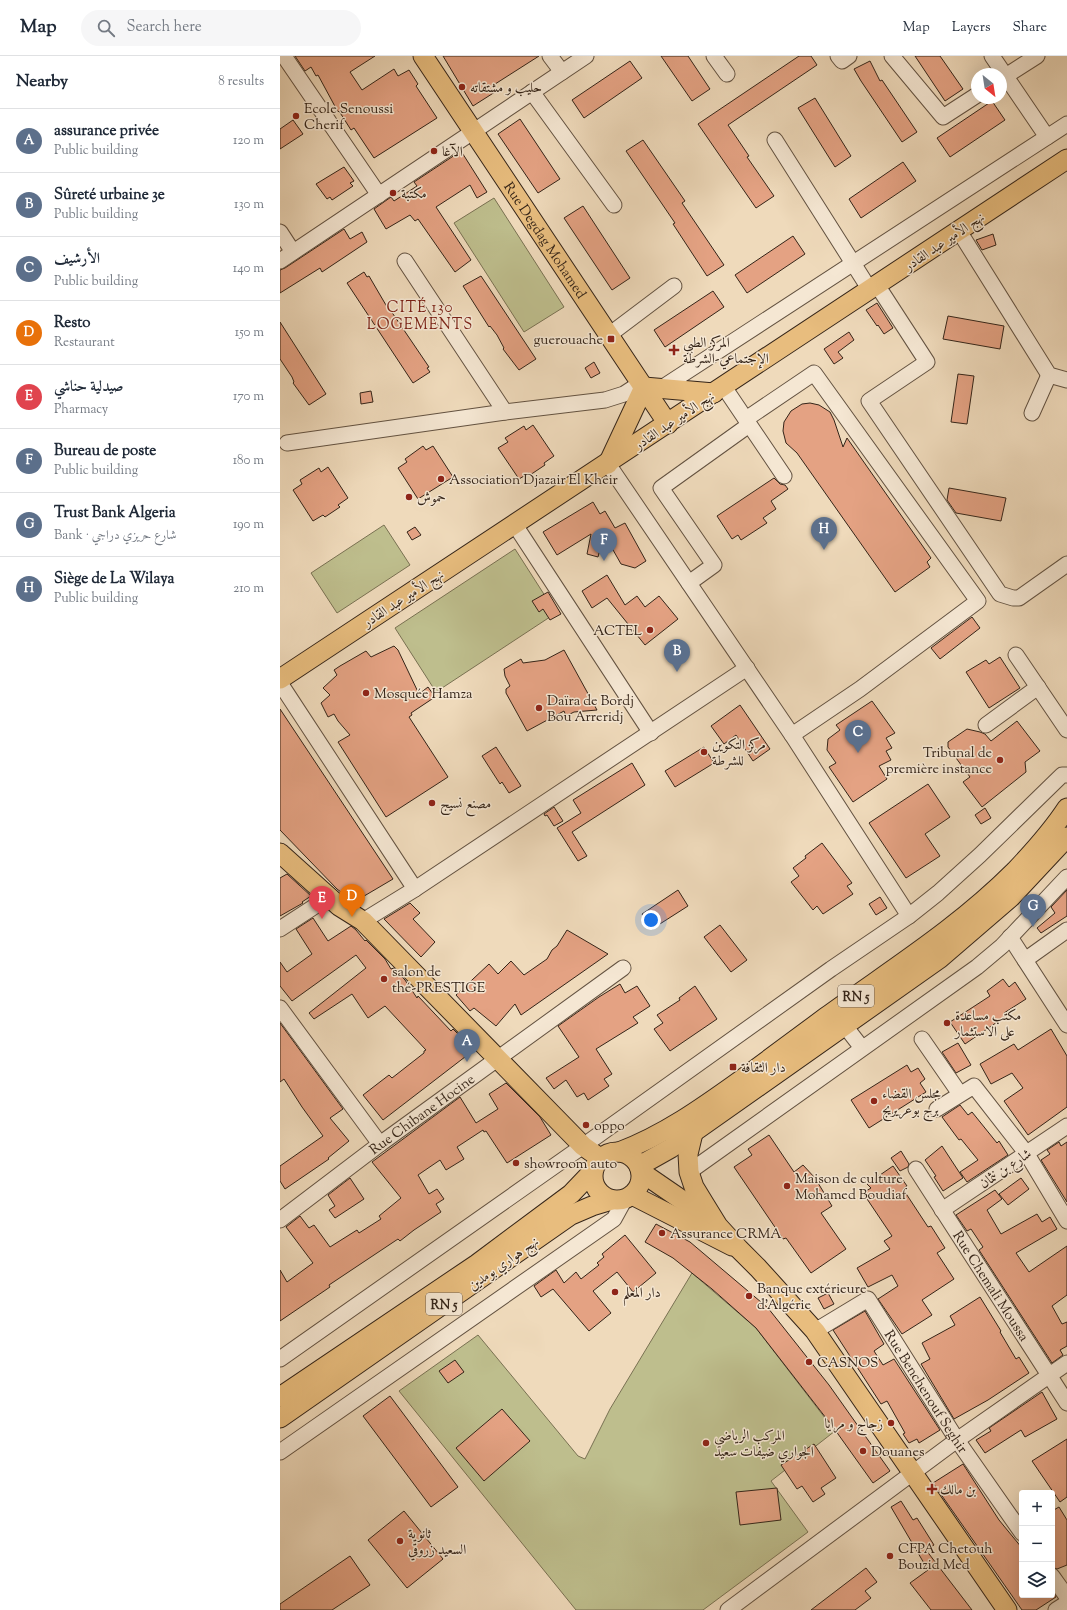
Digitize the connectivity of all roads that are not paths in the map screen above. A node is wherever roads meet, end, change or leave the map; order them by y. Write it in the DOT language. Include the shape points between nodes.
graph roads {
  1 [pos="284,56"];
  2 [pos="423,56"];
  3 [pos="550,56"];
  4 [pos="586,56"];
  5 [pos="714,56"];
  6 [pos="838,56"];
  7 [pos="849,56"];
  8 [pos="892,56"];
  9 [pos="992,56"];
  10 [pos="1037,56"];
  11 [pos="998,68"];
  12 [pos="562,72"];
  13 [pos="727,74"];
  14 [pos="1007,75"];
  15 [pos="1007,82"];
  16 [pos="532,92"];
  17 [pos="971,99"];
  18 [pos="1067,124"];
  19 [pos="474,132"];
  20 [pos="1047,137"];
  21 [pos="775,140"];
  22 [pos="1067,159"];
  23 [pos="379,195"];
  24 [pos="614,205"];
  25 [pos="959,231"];
  26 [pos="280,232"];
  27 [pos="293,252"];
  28 [pos="280,261"];
  29 [pos="405,261"];
  30 [pos="853,264"];
  31 [pos="674,286"];
  32 [pos="874,288"];
  33 [pos="609,335"];
  34 [pos="1049,375"];
  35 [pos="1067,380"];
  36 [pos="649,386"];
  37 [pos="719,390"];
  38 [pos="505,412"];
  39 [pos="1032,413"];
  40 [pos="748,422"];
  41 [pos="668,424"];
  42 [pos="282,444"];
  43 [pos="608,464"];
  44 [pos="784,476"];
  45 [pos="515,525"];
  46 [pos="1067,564"];
  47 [pos="689,582"];
  48 [pos="1016,655"];
  49 [pos="747,668"];
  50 [pos="280,679"];
  51 [pos="280,683"];
  52 [pos="1038,687"];
  53 [pos="986,725"];
  54 [pos="1067,730"];
  55 [pos="651,733"];
  56 [pos="792,735"];
  57 [pos="1067,775"];
  58 [pos="1067,808"];
  59 [pos="1067,837"];
  60 [pos="280,853"];
  61 [pos="1067,877"];
  62 [pos="415,889"];
  63 [pos="329,897"];
  64 [pos="909,916"];
  65 [pos="363,921"];
  66 [pos="280,929"];
  67 [pos="1067,930"];
  68 [pos="1010,937"];
  69 [pos="1025,960"];
  70 [pos="623,968"];
  71 [pos="280,1008"];
  72 [pos="841,1018"];
  73 [pos="1067,1025"];
  74 [pos="922,1039"];
  75 [pos="862,1048"];
  76 [pos="497,1057"];
  77 [pos="960,1094"];
  78 [pos="937,1108"];
  79 [pos="1067,1126"];
  80 [pos="693,1133"];
  81 [pos="380,1144"];
  82 [pos="583,1146"];
  83 [pos="619,1152"];
  84 [pos="1027,1154"];
  85 [pos="596,1165"];
  86 [pos="640,1169"];
  87 [pos="916,1169"];
  88 [pos="689,1172"];
  89 [pos="623,1198"];
  90 [pos="942,1210"];
  91 [pos="283,1213"];
  92 [pos="1067,1221"];
  93 [pos="718,1226"];
  94 [pos="739,1249"];
  95 [pos="815,1331"];
  96 [pos="280,1359"];
  97 [pos="1067,1363"];
  98 [pos="1048,1375"];
  99 [pos="295,1393"];
  100 [pos="280,1397"];
  101 [pos="1067,1403"];
  102 [pos="280,1418"];
  103 [pos="280,1429"];
  104 [pos="957,1440"];
  105 [pos="280,1452"];
  106 [pos="912,1474"];
  107 [pos="1019,1529"];
  108 [pos="1055,1580"];
  109 [pos="1067,1597"];
  110 [pos="1067,1603"];
  111 [pos="728,1610"];
  112 [pos="1007,1610"];
  113 [pos="1056,1610"];
  1 -- 23 [label="street"];
  2 -- 19 [label="main road, Rue Degdag Mohamed"];
  3 -- 12 [label="street"];
  4 -- 12 [label="street"];
  5 -- 13 [label="street"];
  6 -- 7 [label="street" via="842,61"];
  8 -- 17 [label="street" via="943,117"];
  9 -- 11 [label="street"];
  10 -- 14 [label="street"];
  12 -- 16 [label="street"];
  15 -- 20 [label="street"];
  16 -- 19 [label="street"];
  16 -- 24 [label="street"];
  18 -- 20 [label="street"];
  19 -- 23 [label="street"];
  19 -- 33 [label="main road, Rue Degdag Mohamed"];
  20 -- 30 [label="street"];
  21 -- 30 [label="street"];
  22 -- 25 [label="main road, نهج الأمير عبد القادر"];
  23 -- 27 [label="street"];
  25 -- 32 [label="main road, نهج الأمير عبد القادر"];
  25 -- 34 [label="street"];
  26 -- 27 [label="street"];
  27 -- 28 [label="street"];
  29 -- 38 [label="street"];
  30 -- 32 [label="street"];
  30 -- 36 [label="street"];
  31 -- 33 [label="street"];
  32 -- 37 [label="main road, نهج الأمير عبد القادر"];
  32 -- 46 [label="street" via="927,362 869,401 932,483 1000,594 1019,598"];
  33 -- 36 [label="main road, Rue Degdag Mohamed"];
  34 -- 35 [label="street"];
  34 -- 39 [label="street"];
  36 -- 37 [label="main road"];
  36 -- 38 [label="street" via="605,400"];
  36 -- 41 [label="main road, Rue Degdag Mohamed"];
  36 -- 43 [label="main road"];
  37 -- 40 [label="street"];
  37 -- 41 [label="main road, نهج الأمير عبد القادر"];
  38 -- 42 [label="street"];
  40 -- 44 [label="street"];
  40 -- 47 [label="street" via="661,488 714,565"];
  40 -- 56 [label="street" via="814,373 978,601 860,689"];
  41 -- 43 [label="main road, نهج الأمير عبد القادر"];
  43 -- 45 [label="main road, نهج الأمير عبد القادر"];
  43 -- 47 [label="street"];
  45 -- 50 [label="main road, نهج الأمير عبد القادر"];
  45 -- 55 [label="street"];
  47 -- 49 [label="street"];
  48 -- 52 [label="street"];
  49 -- 55 [label="street"];
  49 -- 56 [label="street"];
  51 -- 62 [label="street"];
  52 -- 53 [label="street"];
  52 -- 54 [label="street"];
  55 -- 62 [label="street"];
  56 -- 64 [label="street"];
  57 -- 64 [label="street" via="1062,775 975,860"];
  58 -- 72 [label="main road, RN 5" via="1043,840 983,901"];
  59 -- 72 [label="main road, RN 5" via="1011,897 939,959"];
  60 -- 63 [label="main road"];
  61 -- 68 [label="street"];
  62 -- 65 [label="street"];
  63 -- 65 [label="main road"];
  63 -- 66 [label="street"];
  64 -- 82 [label="street" via="830,969"];
  65 -- 76 [label="main road"];
  67 -- 69 [label="street"];
  68 -- 69 [label="street"];
  68 -- 75 [label="street" via="964,977"];
  69 -- 73 [label="street"];
  70 -- 76 [label="street, Rue Chibane Hocine"];
  71 -- 81 [label="street"];
  72 -- 75 [label="street"];
  72 -- 80 [label="main road, RN 5"];
  72 -- 83 [label="main road, RN 5" via="682,1120 648,1140"];
  74 -- 77 [label="street"];
  75 -- 88 [label="street"];
  76 -- 81 [label="street, Rue Chibane Hocine"];
  76 -- 82 [label="main road"];
  77 -- 78 [label="street"];
  77 -- 84 [label="street" via="974,1086"];
  79 -- 84 [label="street, شارع بن نثمان"];
  80 -- 86 [label="main road, RN 5"];
  80 -- 88 [label="main road" via="688,1154"];
  81 -- 91 [label="street, Rue Chibane Hocine"];
  82 -- 85 [label="main road"];
  82 -- 96 [label="street"];
  83 -- 85 [label="main road" via="606,1154"];
  83 -- 86 [label="main road" via="631,1156"];
  84 -- 90 [label="street, شارع بن نثمان"];
  84 -- 92 [label="street"];
  85 -- 89 [label="main road" via="594,1187 605,1198"];
  85 -- 99 [label="main road, نهج هواري بومدين / RN 5" via="571,1194"];
  86 -- 89 [label="main road" via="639,1185"];
  86 -- 93 [label="main road"];
  87 -- 90 [label="street, Rue Chemali Moussa"];
  88 -- 93 [label="main road" via="699,1196"];
  89 -- 94 [label="main road"];
  89 -- 99 [label="main road, نهج هواري بومدين / RN 5" via="592,1206 571,1215"];
  89 -- 105 [label="street" via="614,1219"];
  90 -- 98 [label="street, Rue Chemali Moussa"];
  93 -- 94 [label="main road"];
  94 -- 95 [label="main road"];
  95 -- 104 [label="street, Rue Benchenouf Seghir" via="868,1299"];
  95 -- 106 [label="main road"];
  97 -- 98 [label="street"];
  98 -- 101 [label="street, Rue Chemali Moussa"];
  98 -- 104 [label="street"];
  99 -- 100 [label="main road, نهج هواري بومدين / RN 5"];
  99 -- 102 [label="main road, نهج هواري بومدين / RN 5"];
  99 -- 103 [label="main road"];
  104 -- 106 [label="street"];
  104 -- 107 [label="street, Rue Benchenouf Seghir"];
  106 -- 111 [label="street"];
  106 -- 112 [label="main road"];
  108 -- 109 [label="street"];
  110 -- 113 [label="street"];
}
